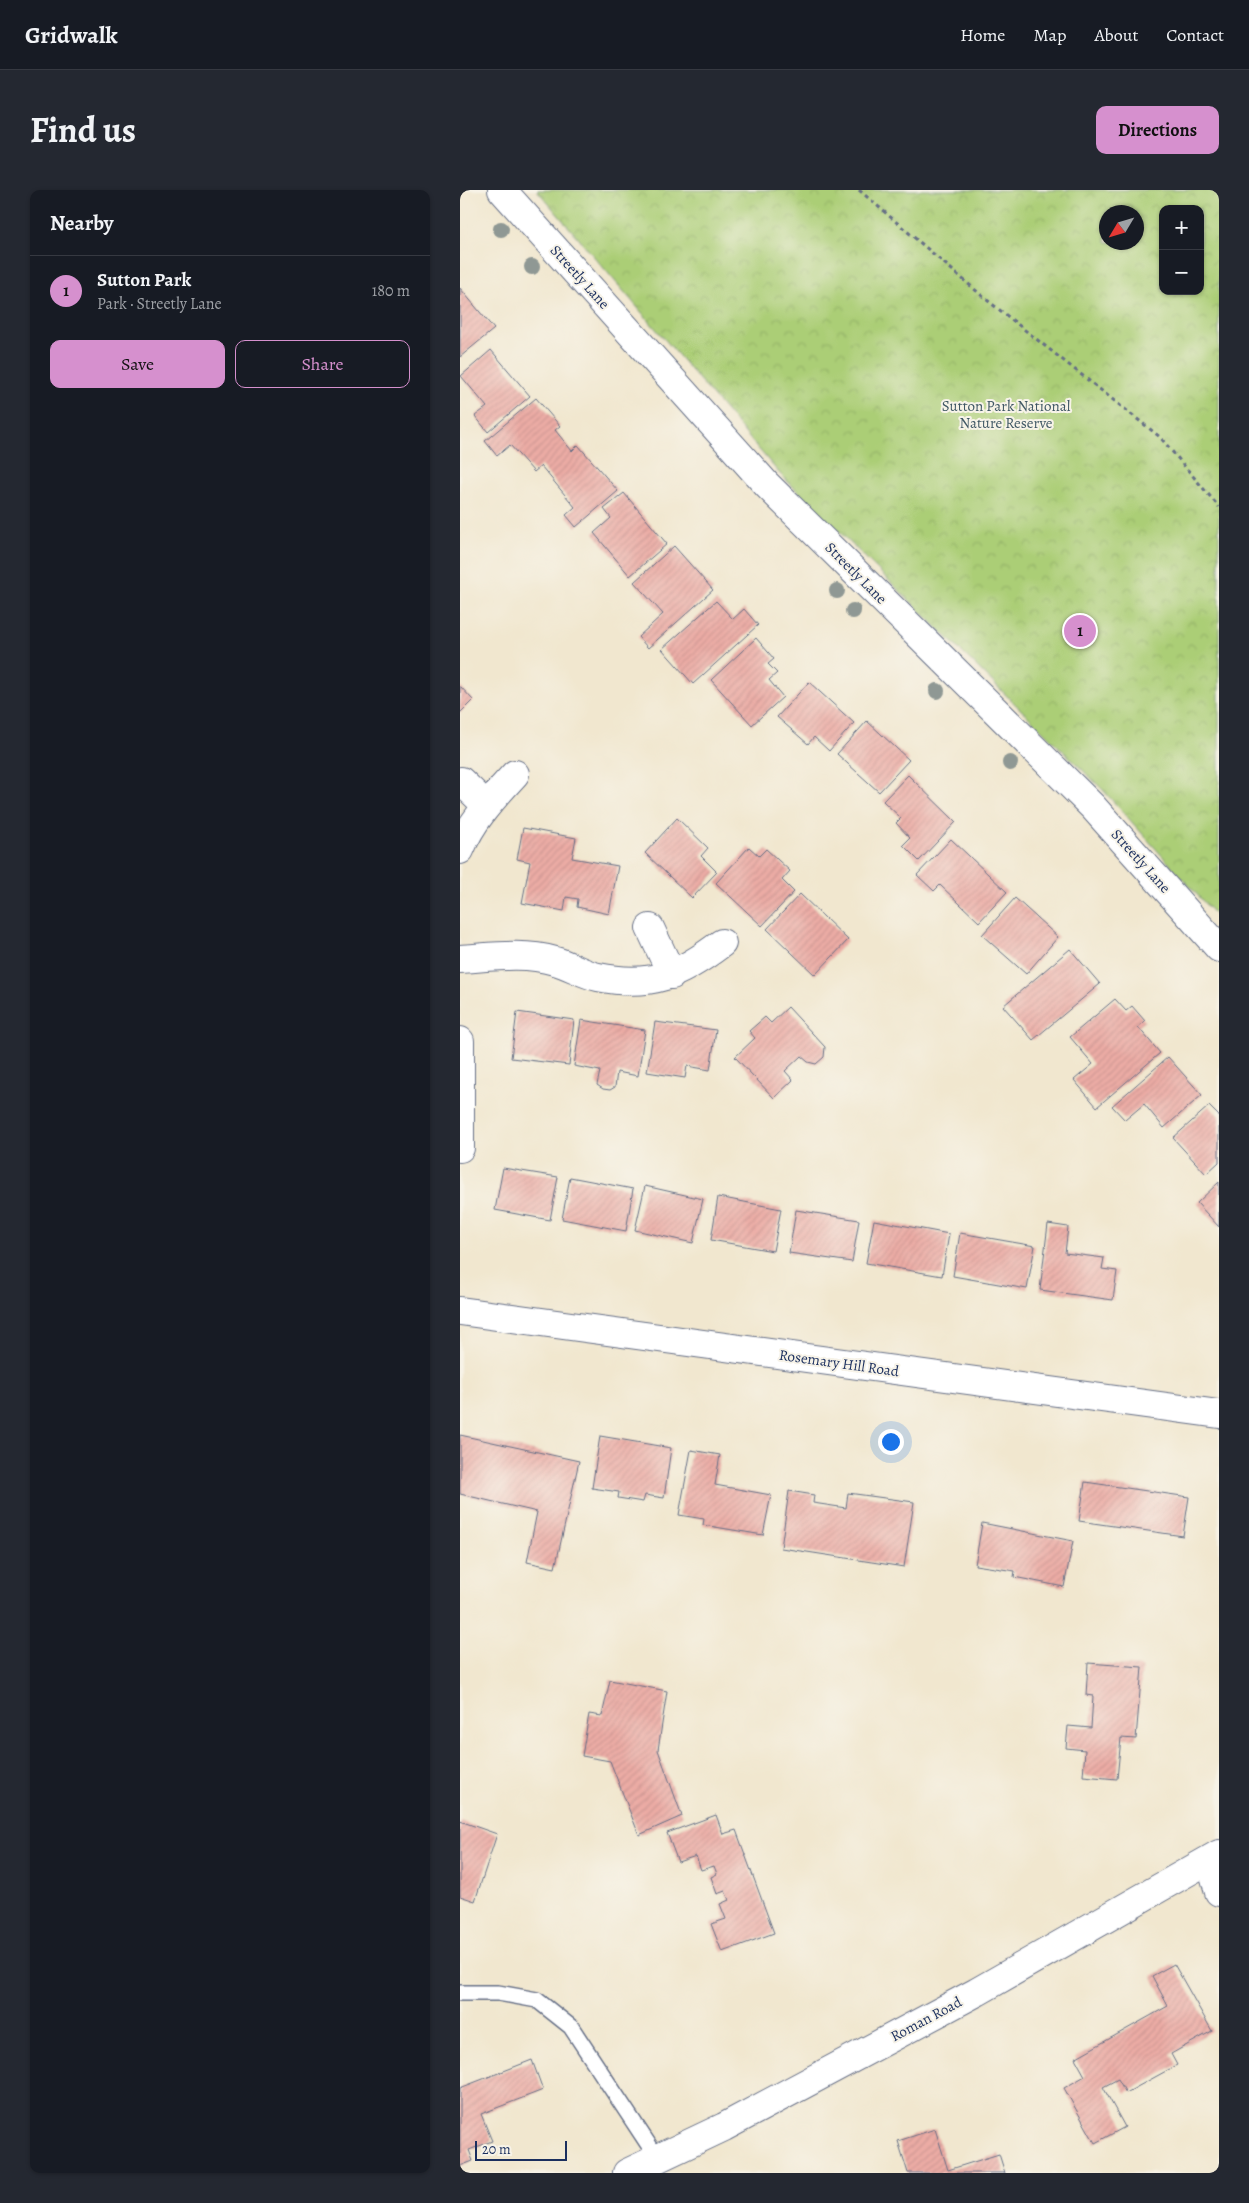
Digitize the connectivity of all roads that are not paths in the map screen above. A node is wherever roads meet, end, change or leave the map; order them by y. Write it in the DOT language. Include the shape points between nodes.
graph roads {
  1 [pos="502,190"];
  2 [pos="515,774"];
  3 [pos="461,781"];
  4 [pos="486,805"];
  5 [pos="460,850"];
  6 [pos="650,928"];
  7 [pos="722,943"];
  8 [pos="1219,948"];
  9 [pos="460,959"];
  10 [pos="672,975"];
  11 [pos="460,1041"];
  12 [pos="460,1148"];
  13 [pos="460,1311"];
  14 [pos="1219,1414"];
  15 [pos="1214,1857"];
  16 [pos="1219,1892"];
  17 [pos="460,1993"];
  18 [pos="658,2158"];
  19 [pos="628,2173"];
  1 -- 8 [label="main road, Streetly Lane" via="767,485 1092,807"];
  2 -- 4 [label="main road"];
  3 -- 4 [label="main road"];
  4 -- 5 [label="main road" via="467,832"];
  6 -- 10 [label="main road"];
  7 -- 10 [label="main road" via="696,963"];
  9 -- 10 [label="main road" via="519,955 555,961 597,977 635,981"];
  11 -- 12 [label="main road"];
  13 -- 14 [label="main road, Rosemary Hill Road"];
  15 -- 16 [label="main road"];
  15 -- 18 [label="main road, Roman Road" via="968,1997 724,2127"];
  17 -- 18 [label="lane" via="498,1993 537,2000 571,2027"];
  18 -- 19 [label="main road, Roman Road"];
}
